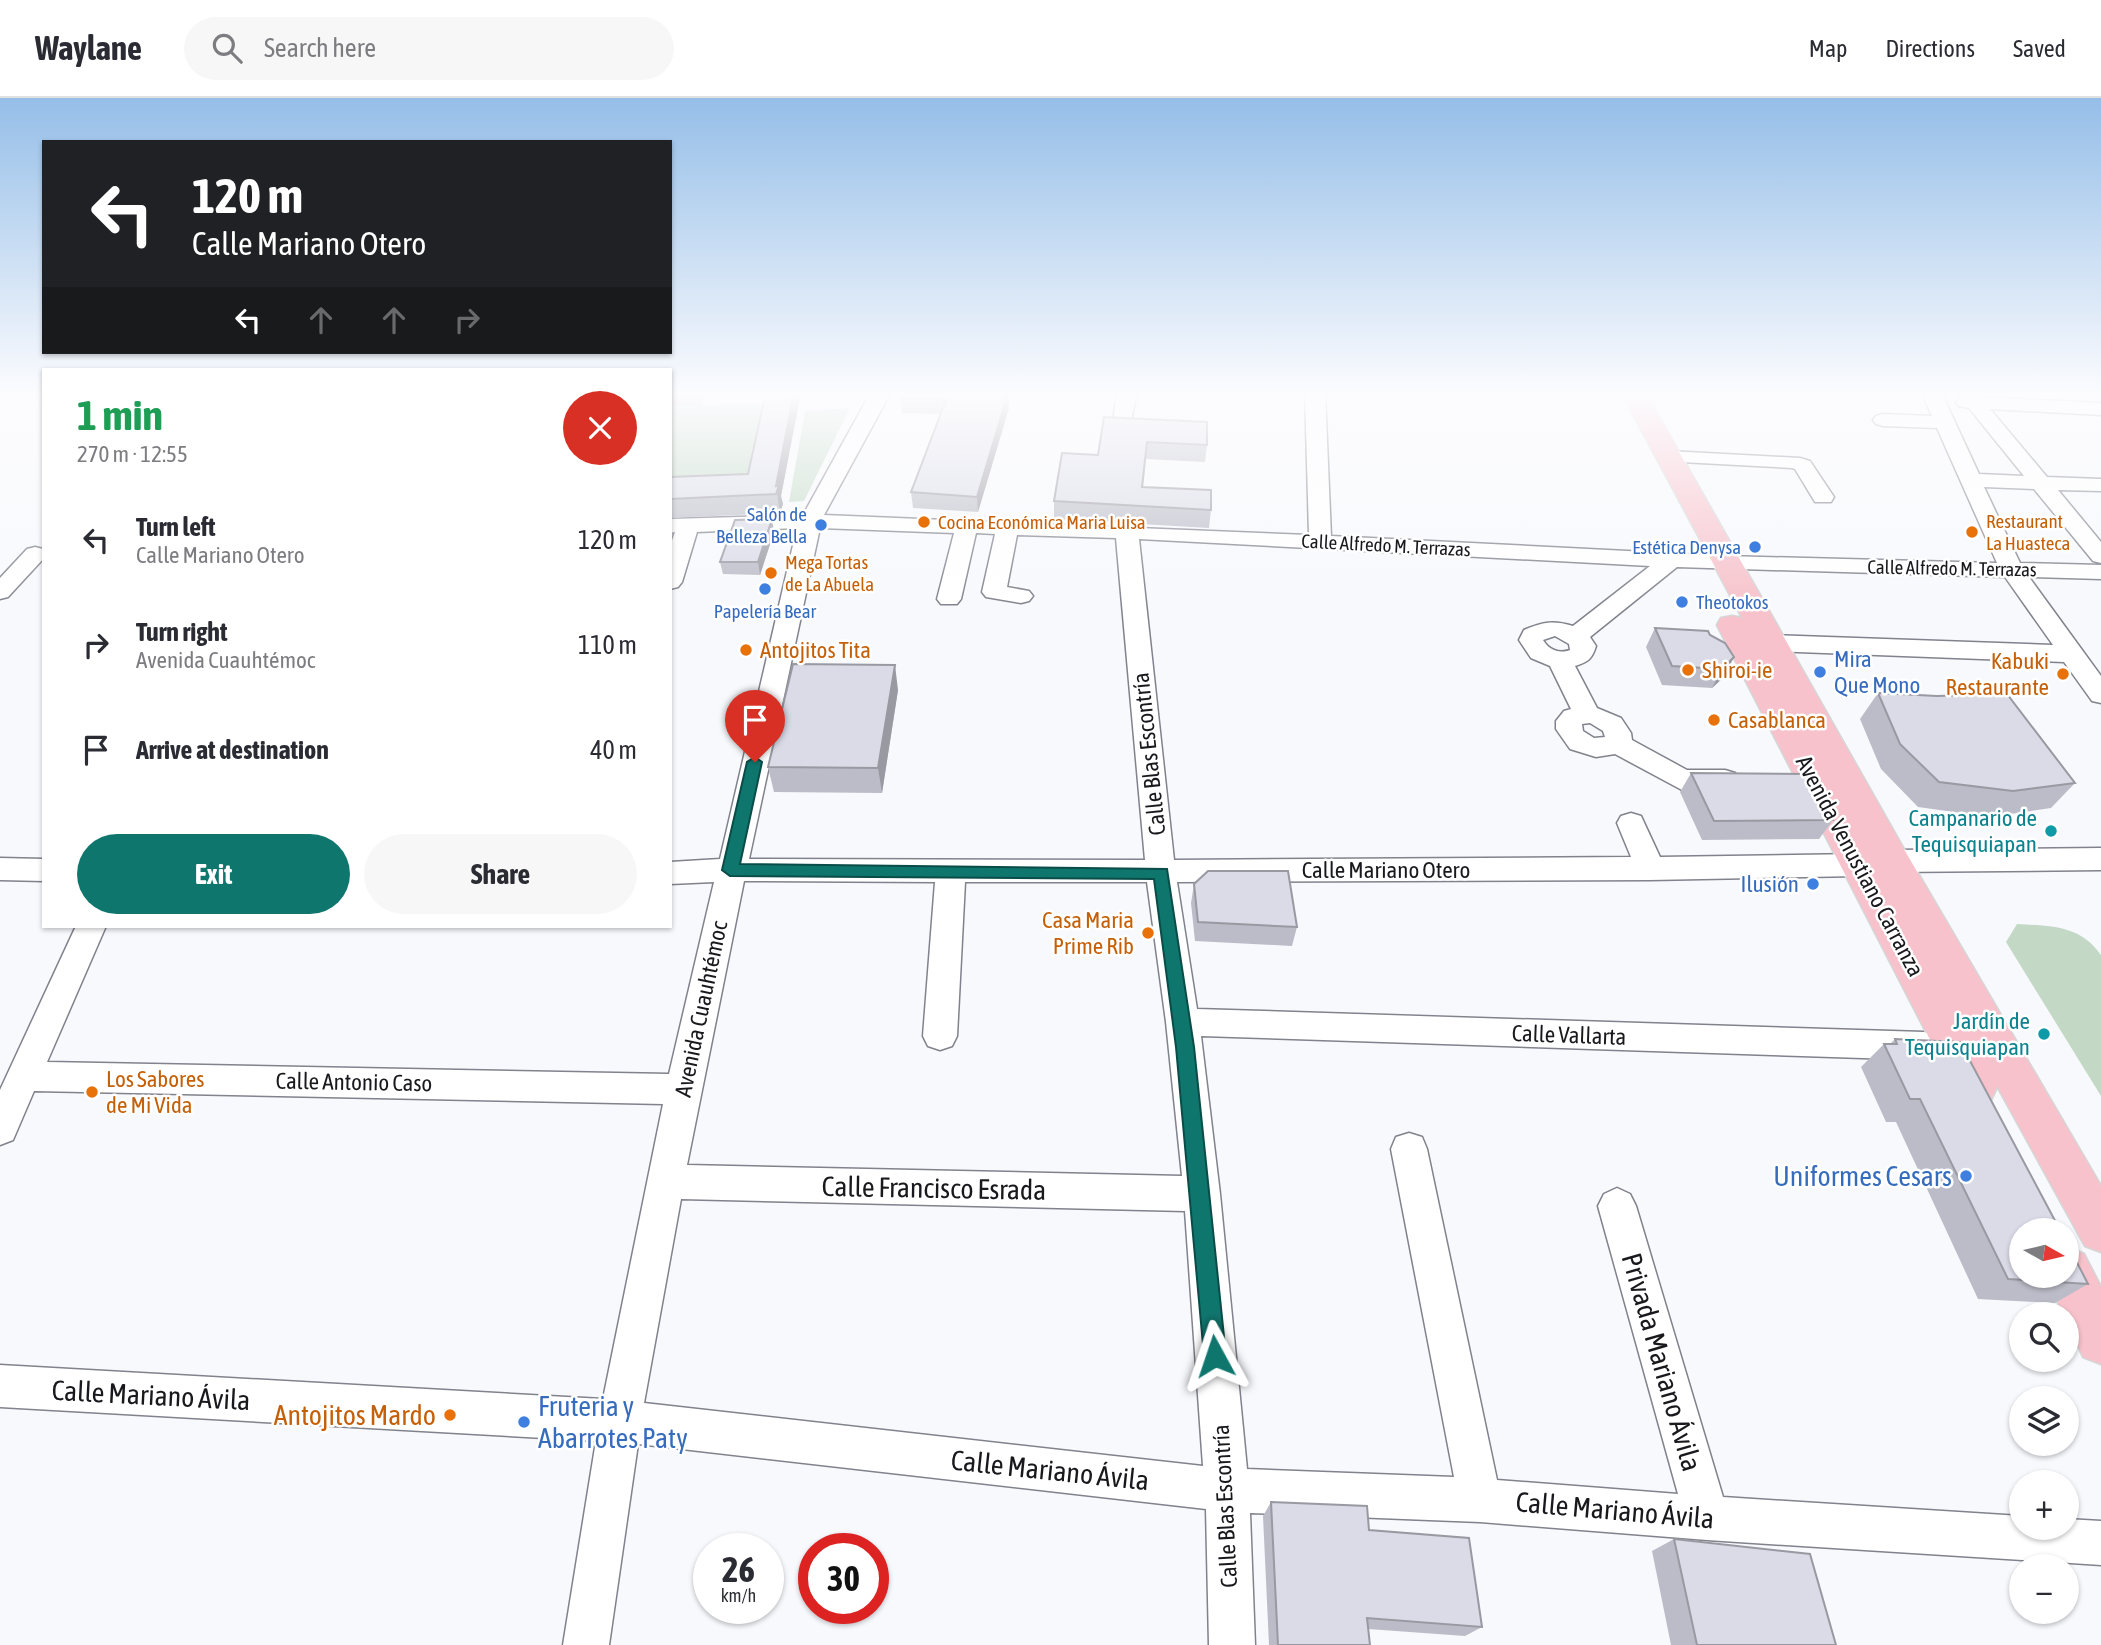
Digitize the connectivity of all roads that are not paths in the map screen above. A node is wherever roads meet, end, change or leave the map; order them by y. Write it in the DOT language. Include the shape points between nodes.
graph roads {
  1 [pos="841,464"];
  2 [pos="1317,464"];
  3 [pos="1647,464"];
  4 [pos="1671,464"];
  5 [pos="1800,464"];
  6 [pos="1964,464"];
  7 [pos="2027,464"];
  8 [pos="1971,480"];
  9 [pos="2043,484"];
  10 [pos="2101,485"];
  11 [pos="1823,497"];
  12 [pos="810,521"];
  13 [pos="679,525"];
  14 [pos="967,526"];
  15 [pos="1007,528"];
  16 [pos="1127,533"];
  17 [pos="1320,542"];
  18 [pos="39,554"];
  19 [pos="0,556"];
  20 [pos="2101,556"];
  21 [pos="1699,561"];
  22 [pos="672,569"];
  23 [pos="2011,569"];
  24 [pos="2101,572"];
  25 [pos="0,592"];
  26 [pos="1021,596"];
  27 [pos="949,599"];
  28 [pos="1575,636"];
  29 [pos="1770,643"];
  30 [pos="2072,654"];
  31 [pos="1559,660"];
  32 [pos="2101,695"];
  33 [pos="1748,780"];
  34 [pos="1631,823"];
  35 [pos="2101,859"];
  36 [pos="1876,863"];
  37 [pos="0,869"];
  38 [pos="1650,869"];
  39 [pos="42,870"];
  40 [pos="730,870"];
  41 [pos="951,870"];
  42 [pos="672,873"];
  43 [pos="1161,873"];
  44 [pos="90,928"];
  45 [pos="1183,1022"];
  46 [pos="940,1036"];
  47 [pos="1956,1047"];
  48 [pos="25,1076"];
  49 [pos="683,1089"];
  50 [pos="1993,1120"];
  51 [pos="0,1129"];
  52 [pos="1409,1149"];
  53 [pos="667,1182"];
  54 [pos="1202,1194"];
  55 [pos="1618,1206"];
  56 [pos="2101,1230"];
  57 [pos="2076,1288"];
  58 [pos="2101,1339"];
  59 [pos="0,1386"];
  60 [pos="620,1421"];
  61 [pos="1227,1490"];
  62 [pos="1480,1500"];
  63 [pos="1707,1518"];
  64 [pos="2101,1543"];
  65 [pos="586,1645"];
  66 [pos="1232,1645"];
  1 -- 12 [label="street, Avenida Cuauhtémoc"];
  2 -- 17 [label="street"];
  3 -- 21 [label="main road, Avenida Venustiano Carranza"];
  4 -- 21 [label="main road, Avenida Venustiano Carranza"];
  5 -- 11 [label="street"];
  6 -- 8 [label="street"];
  7 -- 9 [label="street"];
  8 -- 9 [label="street"];
  8 -- 23 [label="street"];
  9 -- 10 [label="street"];
  9 -- 20 [label="street"];
  12 -- 13 [label="street, Calle Alfredo M. Terrazas"];
  12 -- 14 [label="street, Calle Alfredo M. Terrazas"];
  12 -- 40 [label="street, Avenida Cuauhtémoc"];
  13 -- 22 [label="street"];
  14 -- 15 [label="street, Calle Alfredo M. Terrazas"];
  14 -- 27 [label="street"];
  15 -- 16 [label="street, Calle Alfredo M. Terrazas"];
  15 -- 26 [label="street" via="994,592"];
  16 -- 17 [label="street, Calle Alfredo M. Terrazas"];
  16 -- 43 [label="street, Calle Blas Escontría"];
  17 -- 21 [label="street, Calle Alfredo M. Terrazas"];
  18 -- 19 [label="street"];
  18 -- 25 [label="street"];
  21 -- 23 [label="street, Calle Alfredo M. Terrazas"];
  21 -- 28 [label="street"];
  21 -- 29 [label="main road, Avenida Venustiano Carranza"];
  21 -- 36 [label="main road, Avenida Venustiano Carranza" via="1801,781"];
  23 -- 24 [label="street, Calle Alfredo M. Terrazas"];
  23 -- 30 [label="street"];
  28 -- 31 [label="street" via="1584,646 1581,655"];
  28 -- 31 [label="street" via="1551,628 1533,635 1536,650"];
  29 -- 30 [label="street"];
  29 -- 36 [label="main road, Avenida Venustiano Carranza"];
  30 -- 32 [label="street"];
  31 -- 33 [label="street" via="1587,714 1569,721 1572,737 1595,748 1616,743 1682,780"];
  34 -- 38 [label="street"];
  35 -- 36 [label="street, Calle Mariano Otero"];
  36 -- 38 [label="street, Calle Mariano Otero"];
  36 -- 47 [label="main road, Avenida Venustiano Carranza"];
  36 -- 56 [label="main road, Avenida Venustiano Carranza"];
  37 -- 39 [label="street"];
  38 -- 43 [label="street, Calle Mariano Otero"];
  40 -- 41 [label="street, Calle Mariano Otero"];
  40 -- 42 [label="street, Calle Mariano Otero"];
  40 -- 49 [label="street, Avenida Cuauhtémoc"];
  41 -- 43 [label="street, Calle Mariano Otero"];
  41 -- 46 [label="street"];
  43 -- 45 [label="street, Calle Blas Escontría"];
  44 -- 48 [label="street"];
  45 -- 47 [label="street, Calle Vallarta"];
  45 -- 54 [label="street, Calle Blas Escontría"];
  47 -- 50 [label="main road, Avenida Venustiano Carranza"];
  48 -- 49 [label="street, Calle Antonio Caso"];
  48 -- 51 [label="street"];
  49 -- 53 [label="street, Avenida Cuauhtémoc"];
  52 -- 62 [label="street"];
  53 -- 54 [label="street, Calle Francisco Esrada"];
  53 -- 60 [label="street, Avenida Cuauhtémoc"];
  54 -- 61 [label="street, Calle Blas Escontría"];
  55 -- 63 [label="street, Privada Mariano Ávila"];
  57 -- 58 [label="main road"];
  59 -- 60 [label="street, Calle Mariano Ávila"];
  60 -- 61 [label="street, Calle Mariano Ávila"];
  60 -- 65 [label="street, Avenida Cuauhtémoc"];
  61 -- 62 [label="street, Calle Mariano Ávila"];
  61 -- 66 [label="street, Calle Blas Escontría"];
  62 -- 63 [label="street, Calle Mariano Ávila"];
  63 -- 64 [label="street, Calle Mariano Ávila"];
}
